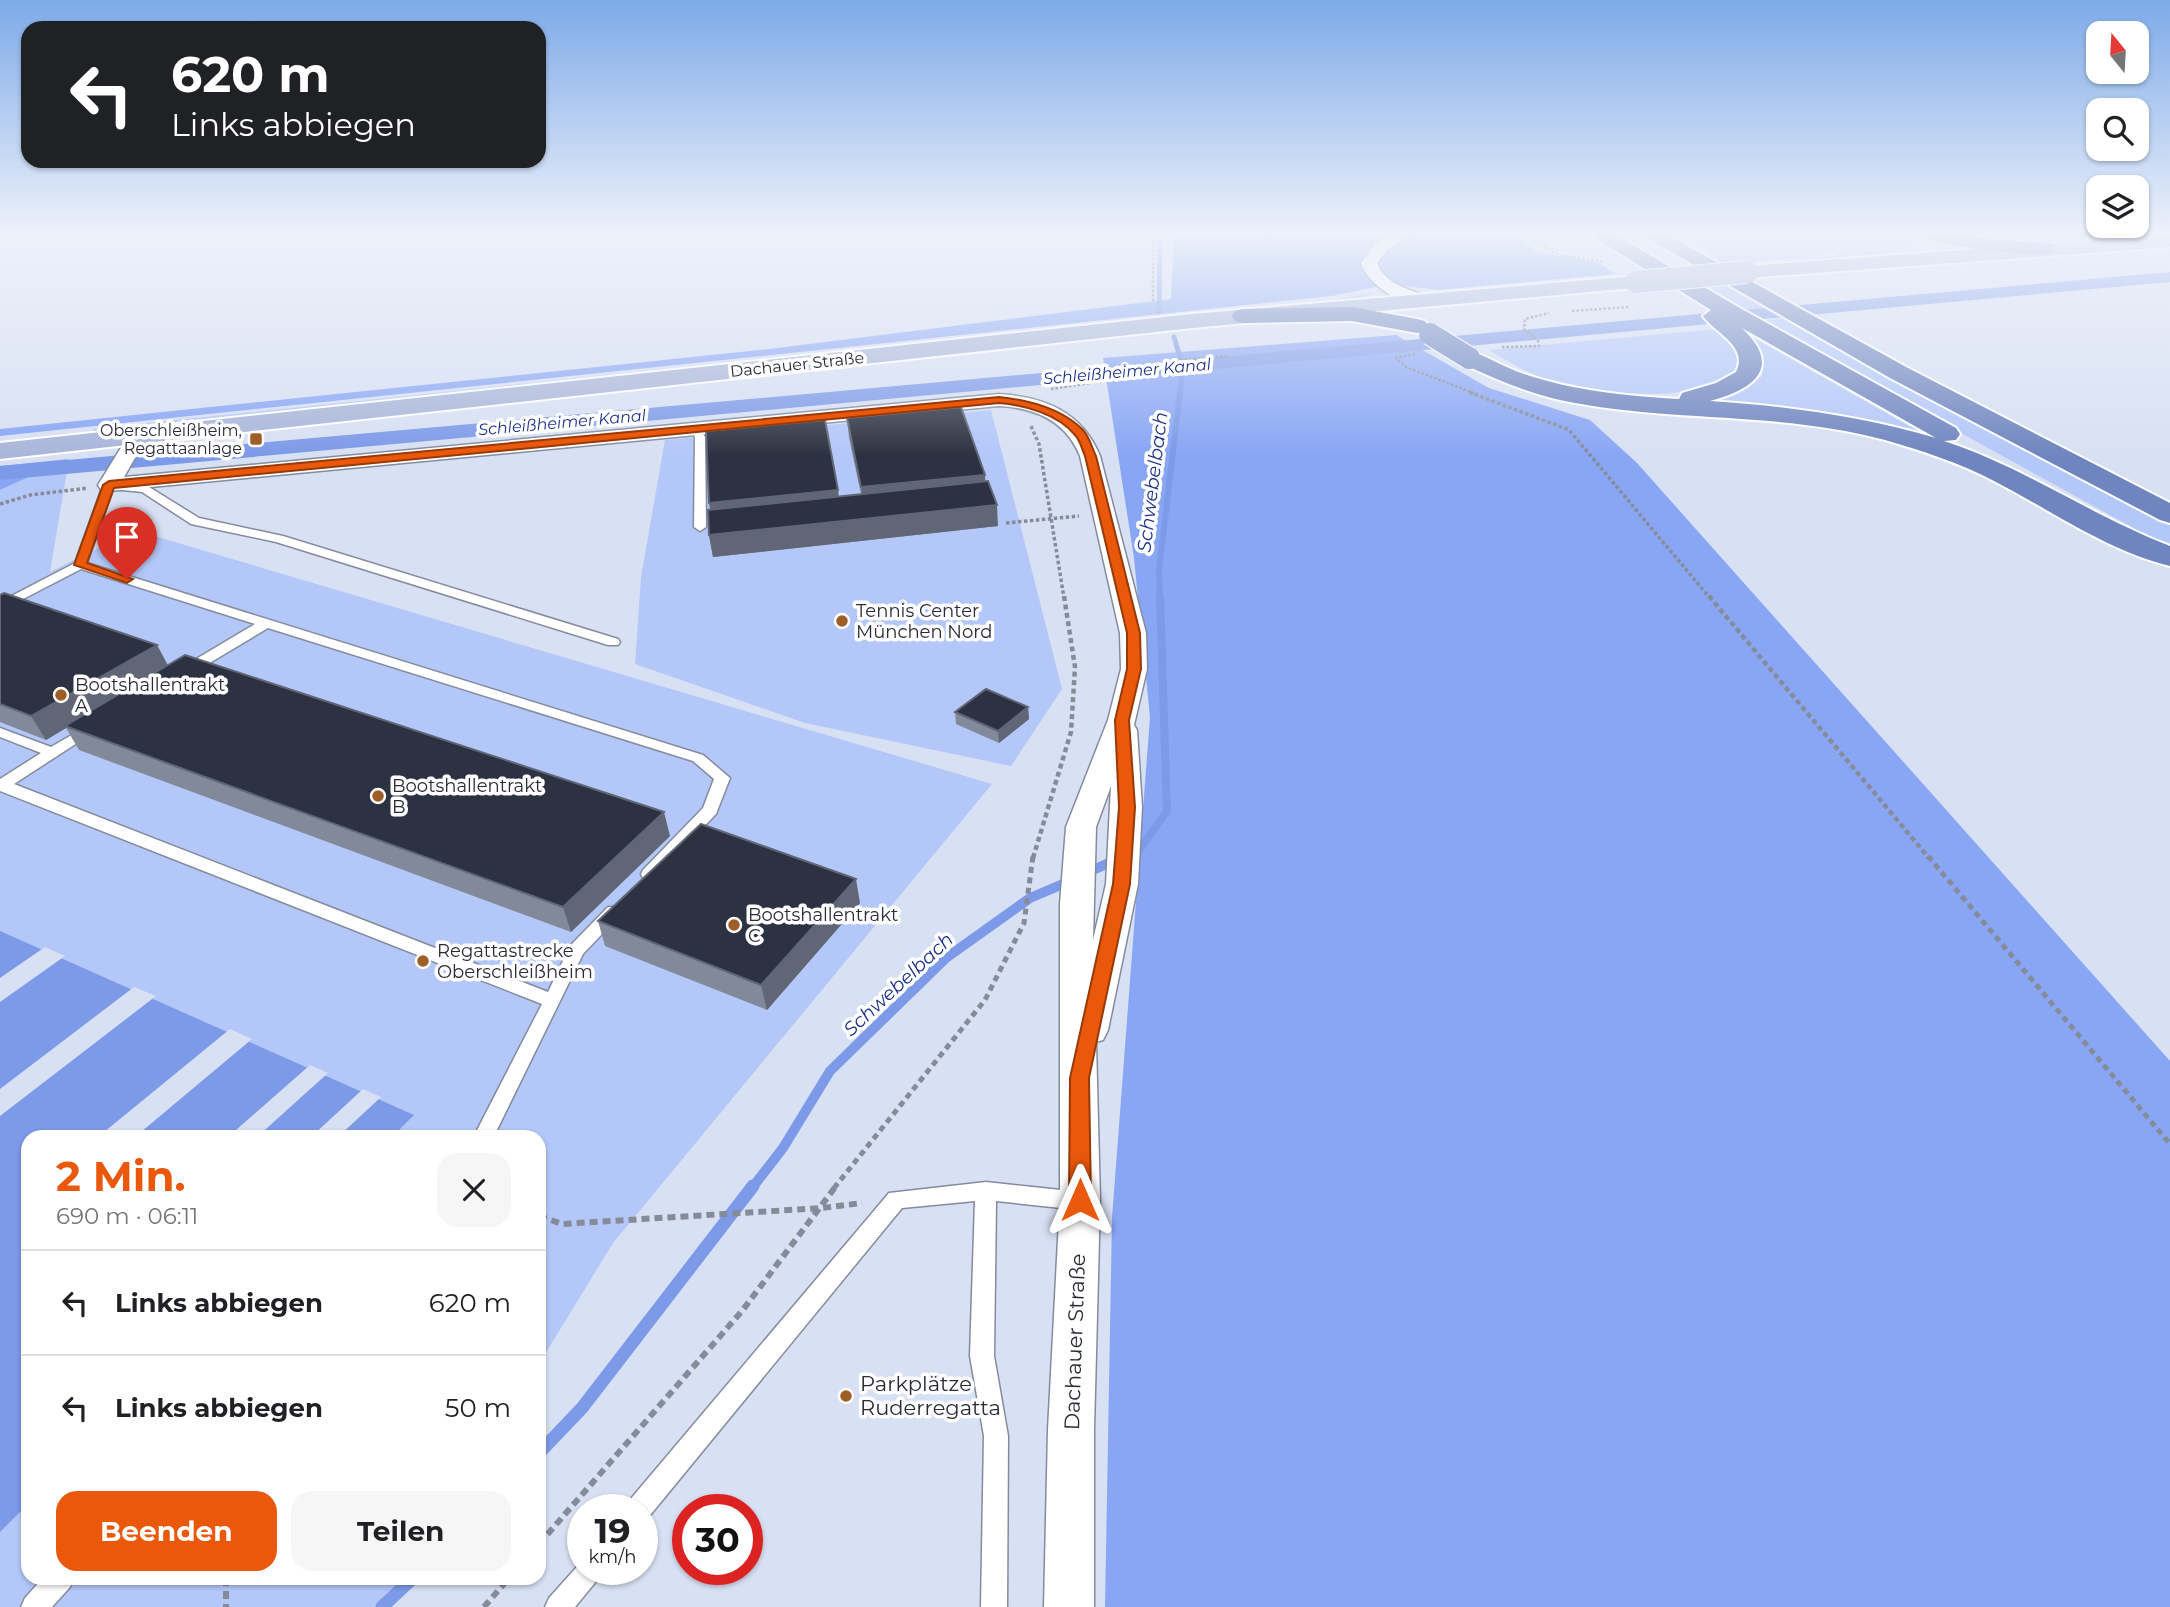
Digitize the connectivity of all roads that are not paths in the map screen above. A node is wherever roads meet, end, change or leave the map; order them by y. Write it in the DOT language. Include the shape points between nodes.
graph roads {
  1 [pos="1317,306"];
  2 [pos="1399,306"];
  3 [pos="1422,306"];
  4 [pos="1711,306"];
  5 [pos="1777,306"];
  6 [pos="1243,316"];
  7 [pos="1728,318"];
  8 [pos="1428,336"];
  9 [pos="1658,404"];
  10 [pos="695,429"];
  11 [pos="132,446"];
  12 [pos="0,451"];
  13 [pos="112,480"];
  14 [pos="2170,514"];
  15 [pos="700,527"];
  16 [pos="2170,556"];
  17 [pos="80,565"];
  18 [pos="0,607"];
  19 [pos="268,622"];
  20 [pos="613,642"];
  21 [pos="177,677"];
  22 [pos="1122,720"];
  23 [pos="97,724"];
  24 [pos="0,732"];
  25 [pos="51,752"];
  26 [pos="0,786"];
  27 [pos="554,1001"];
  28 [pos="1079,1078"];
  29 [pos="487,1130"];
  30 [pos="986,1191"];
  31 [pos="1080,1200"];
  32 [pos="651,1494"];
  33 [pos="54,1585"];
  34 [pos="576,1585"];
  35 [pos="34,1607"];
  36 [pos="558,1607"];
  37 [pos="994,1607"];
  38 [pos="1069,1607"];
  1 -- 6 [label="main road, Dachauer Straße"];
  2 -- 8 [label="highway"];
  3 -- 8 [label="highway"];
  4 -- 7 [label="highway"];
  5 -- 14 [label="highway"];
  6 -- 8 [label="highway" via="1352,314"];
  6 -- 11 [label="main road, Dachauer Straße"];
  7 -- 9 [label="highway" via="1748,349 1749,373 1717,392"];
  7 -- 16 [label="highway"];
  8 -- 9 [label="highway, bridge" via="1499,374 1555,392"];
  9 -- 16 [label="highway" via="1824,418 1912,440 1971,460 2108,532"];
  10 -- 13 [label="street"];
  10 -- 15 [label="lane" via="700,437"];
  10 -- 22 [label="street, Dachauer Straße" via="1022,401 1060,419 1080,433 1090,456 1133,633 1134,669"];
  11 -- 12 [label="main road, Dachauer Straße"];
  11 -- 13 [label="street"];
  13 -- 17 [label="lane"];
  13 -- 20 [label="lane" via="145,488 195,522 279,539"];
  17 -- 18 [label="lane"];
  17 -- 19 [label="lane"];
  19 -- 21 [label="lane"];
  19 -- 27 [label="lane" via="698,758 722,778 710,810 576,951"];
  22 -- 28 [label="street, Dachauer Straße" via="1127,807 1122,884"];
  22 -- 28 [label="street, Dachauer Straße" via="1080,827 1076,904"];
  23 -- 25 [label="lane"];
  24 -- 25 [label="lane"];
  25 -- 26 [label="lane"];
  26 -- 27 [label="lane"];
  27 -- 29 [label="lane"];
  28 -- 31 [label="street, Dachauer Straße"];
  30 -- 31 [label="lane"];
  30 -- 32 [label="lane" via="896,1199"];
  30 -- 37 [label="lane" via="982,1356 996,1436"];
  31 -- 38 [label="street, Dachauer Straße"];
  33 -- 35 [label="lane"];
  34 -- 36 [label="lane"];
}
